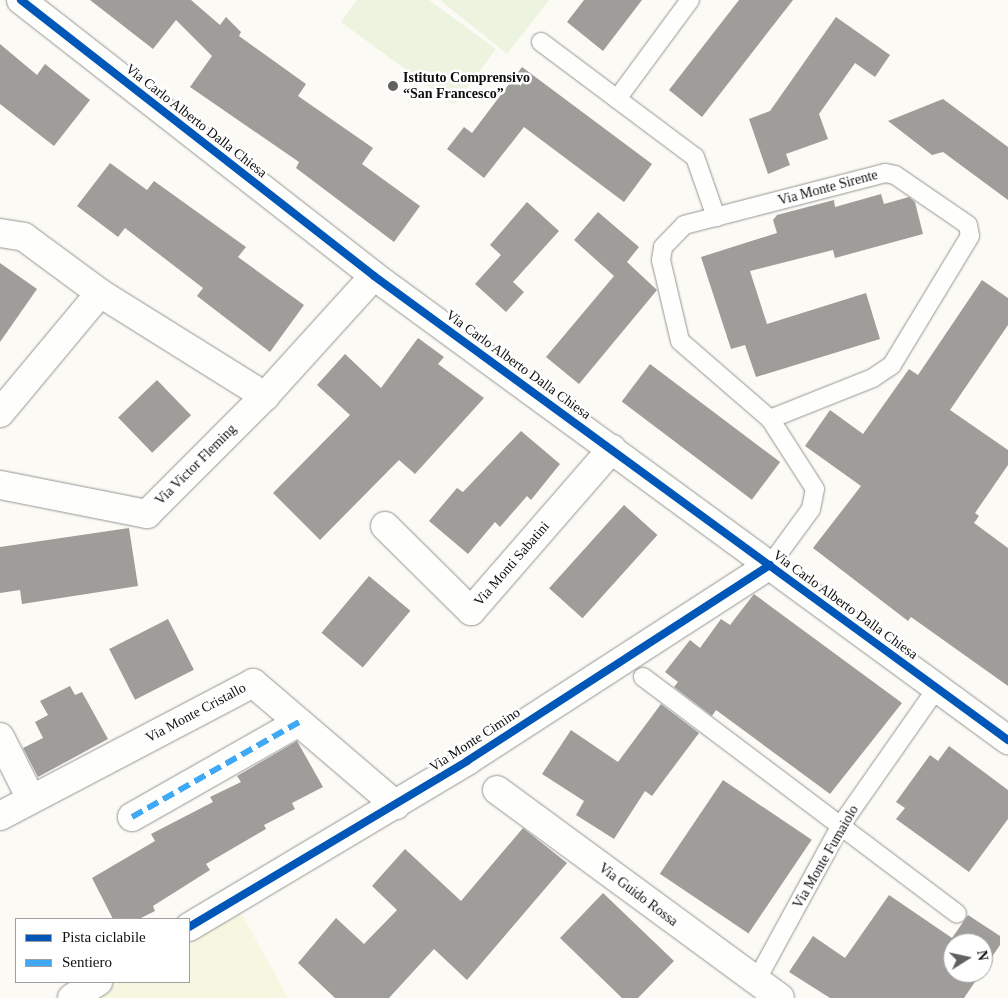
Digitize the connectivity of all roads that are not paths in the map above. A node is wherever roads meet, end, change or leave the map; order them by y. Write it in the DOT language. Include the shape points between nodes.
graph roads {
  1 [pos="21,0"];
  2 [pos="690,0"];
  3 [pos="541,42"];
  4 [pos="618,100"];
  5 [pos="716,217"];
  6 [pos="0,233"];
  7 [pos="374,276"];
  8 [pos="100,293"];
  9 [pos="265,396"];
  10 [pos="0,412"];
  11 [pos="770,419"];
  12 [pos="612,448"];
  13 [pos="0,485"];
  14 [pos="385,526"];
  15 [pos="770,565"];
  16 [pos="643,677"];
  17 [pos="937,688"];
  18 [pos="299,722"];
  19 [pos="0,737"];
  20 [pos="1008,740"];
  21 [pos="497,790"];
  22 [pos="31,799"];
  23 [pos="396,805"];
  24 [pos="0,816"];
  25 [pos="132,817"];
  26 [pos="841,825"];
  27 [pos="957,914"];
  28 [pos="190,926"];
  29 [pos="756,981"];
  30 [pos="96,983"];
  31 [pos="72,998"];
  32 [pos="780,998"];
  1 -- 7 [label="street, Via Carlo Alberto Dalla Chiesa"];
  2 -- 4 [label="lane"];
  3 -- 4 [label="lane"];
  4 -- 5 [label="lane" via="695,157"];
  5 -- 11 [label="lane, Via Monte Sirente" via="684,225 663,247 661,260 678,336"];
  5 -- 11 [label="lane, Via Monte Sirente" via="890,173 971,231 892,365 873,378"];
  6 -- 8 [label="street" via="24,237"];
  7 -- 9 [label="street, Via Victor Fleming"];
  7 -- 12 [label="street, Via Carlo Alberto Dalla Chiesa"];
  8 -- 9 [label="street"];
  8 -- 10 [label="street"];
  9 -- 13 [label="street, Via Victor Fleming" via="147,514"];
  11 -- 15 [label="lane, Via Monte Sirente" via="807,471 816,500"];
  12 -- 14 [label="street, Via Monti Sabatini" via="471,611"];
  12 -- 15 [label="street, Via Carlo Alberto Dalla Chiesa"];
  15 -- 17 [label="street, Via Carlo Alberto Dalla Chiesa"];
  15 -- 23 [label="street, Via Monte Cimino"];
  16 -- 26 [label="lane"];
  17 -- 20 [label="street, Via Carlo Alberto Dalla Chiesa"];
  17 -- 26 [label="lane, Via Monte Fumaiolo"];
  18 -- 22 [label="street, Via Monte Cristallo" via="253,684"];
  18 -- 23 [label="street, Via Monte Cristallo"];
  18 -- 25 [label="street"];
  19 -- 22 [label="street"];
  21 -- 29 [label="street, Via Guido Rossa"];
  22 -- 24 [label="street, Via Monte Cristallo"];
  23 -- 28 [label="street, Via Monte Cimino"];
  26 -- 27 [label="lane"];
  26 -- 29 [label="lane, Via Monte Fumaiolo"];
  29 -- 32 [label="street, Via Guido Rossa"];
  30 -- 31 [label="street"];
}
